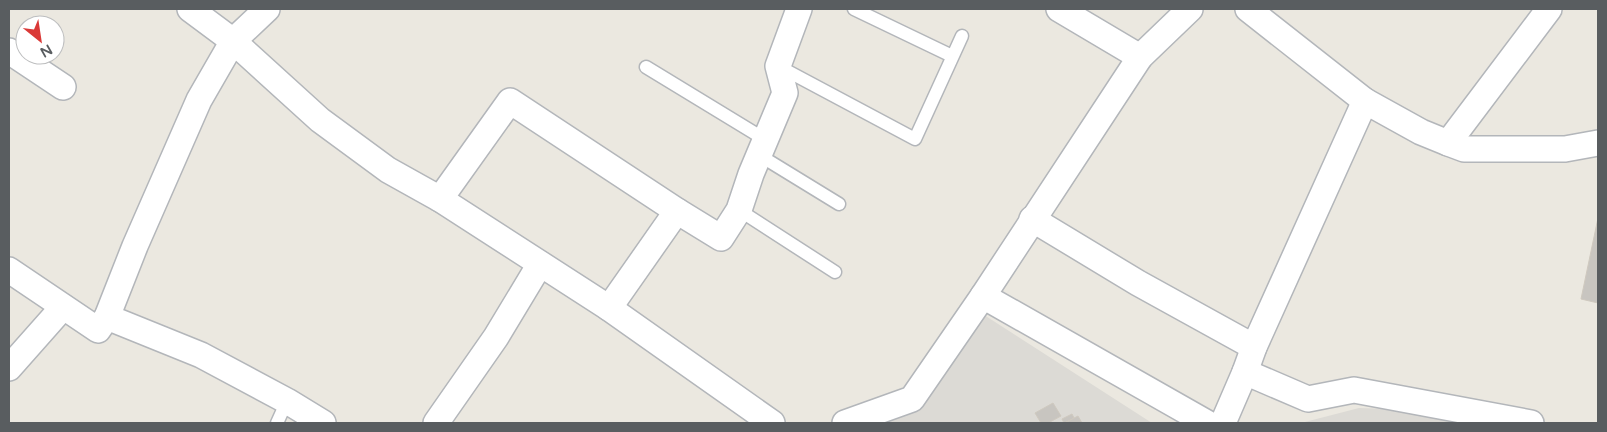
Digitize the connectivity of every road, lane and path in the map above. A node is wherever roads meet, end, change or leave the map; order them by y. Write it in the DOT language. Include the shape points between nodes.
graph roads {
  1 [pos="190,9"];
  2 [pos="267,9"];
  3 [pos="799,9"];
  4 [pos="854,9"];
  5 [pos="1059,9"];
  6 [pos="1190,9"];
  7 [pos="1248,9"];
  8 [pos="1549,9"];
  9 [pos="962,36"];
  10 [pos="233,40"];
  11 [pos="9,51"];
  12 [pos="952,56"];
  13 [pos="1140,58"];
  14 [pos="778,66"];
  15 [pos="646,67"];
  16 [pos="63,87"];
  17 [pos="1365,101"];
  18 [pos="1448,143"];
  19 [pos="1598,143"];
  20 [pos="762,148"];
  21 [pos="440,199"];
  22 [pos="839,204"];
  23 [pos="739,210"];
  24 [pos="677,211"];
  25 [pos="1032,219"];
  26 [pos="540,264"];
  27 [pos="9,270"];
  28 [pos="835,272"];
  29 [pos="983,296"];
  30 [pos="63,307"];
  31 [pos="608,308"];
  32 [pos="107,317"];
  33 [pos="1254,347"];
  34 [pos="9,368"];
  35 [pos="1245,372"];
  36 [pos="282,412"];
  37 [pos="323,423"];
  38 [pos="436,423"];
  39 [pos="772,423"];
  40 [pos="845,423"];
  41 [pos="1206,423"];
  42 [pos="1223,423"];
  43 [pos="1531,423"];
  1 -- 10 [label="street"];
  2 -- 10 [label="street"];
  3 -- 14 [label="street"];
  4 -- 12 [label="lane"];
  5 -- 13 [label="street"];
  6 -- 13 [label="street"];
  7 -- 17 [label="street"];
  8 -- 18 [label="street"];
  9 -- 12 [label="lane"];
  10 -- 21 [label="street" via="327,125 388,170"];
  10 -- 32 [label="street" via="199,100"];
  11 -- 16 [label="street"];
  12 -- 14 [label="lane" via="915,139"];
  13 -- 25 [label="street"];
  14 -- 20 [label="street" via="785,93"];
  15 -- 20 [label="lane"];
  17 -- 18 [label="street"];
  17 -- 33 [label="street"];
  18 -- 19 [label="street" via="1464,149 1565,150"];
  20 -- 22 [label="lane"];
  20 -- 23 [label="street"];
  21 -- 24 [label="street" via="510,100"];
  21 -- 26 [label="street"];
  23 -- 24 [label="street" via="721,238"];
  23 -- 28 [label="lane"];
  24 -- 31 [label="street"];
  25 -- 29 [label="street"];
  25 -- 33 [label="street"];
  26 -- 31 [label="street"];
  26 -- 38 [label="street" via="496,337"];
  27 -- 30 [label="street"];
  29 -- 40 [label="street" via="912,399"];
  29 -- 41 [label="street"];
  30 -- 32 [label="street" via="98,330"];
  30 -- 34 [label="street"];
  31 -- 39 [label="street"];
  32 -- 36 [label="street" via="201,355"];
  33 -- 35 [label="street"];
  35 -- 42 [label="street"];
  35 -- 43 [label="street" via="1308,399 1354,390"];
  36 -- 37 [label="street"];
}
